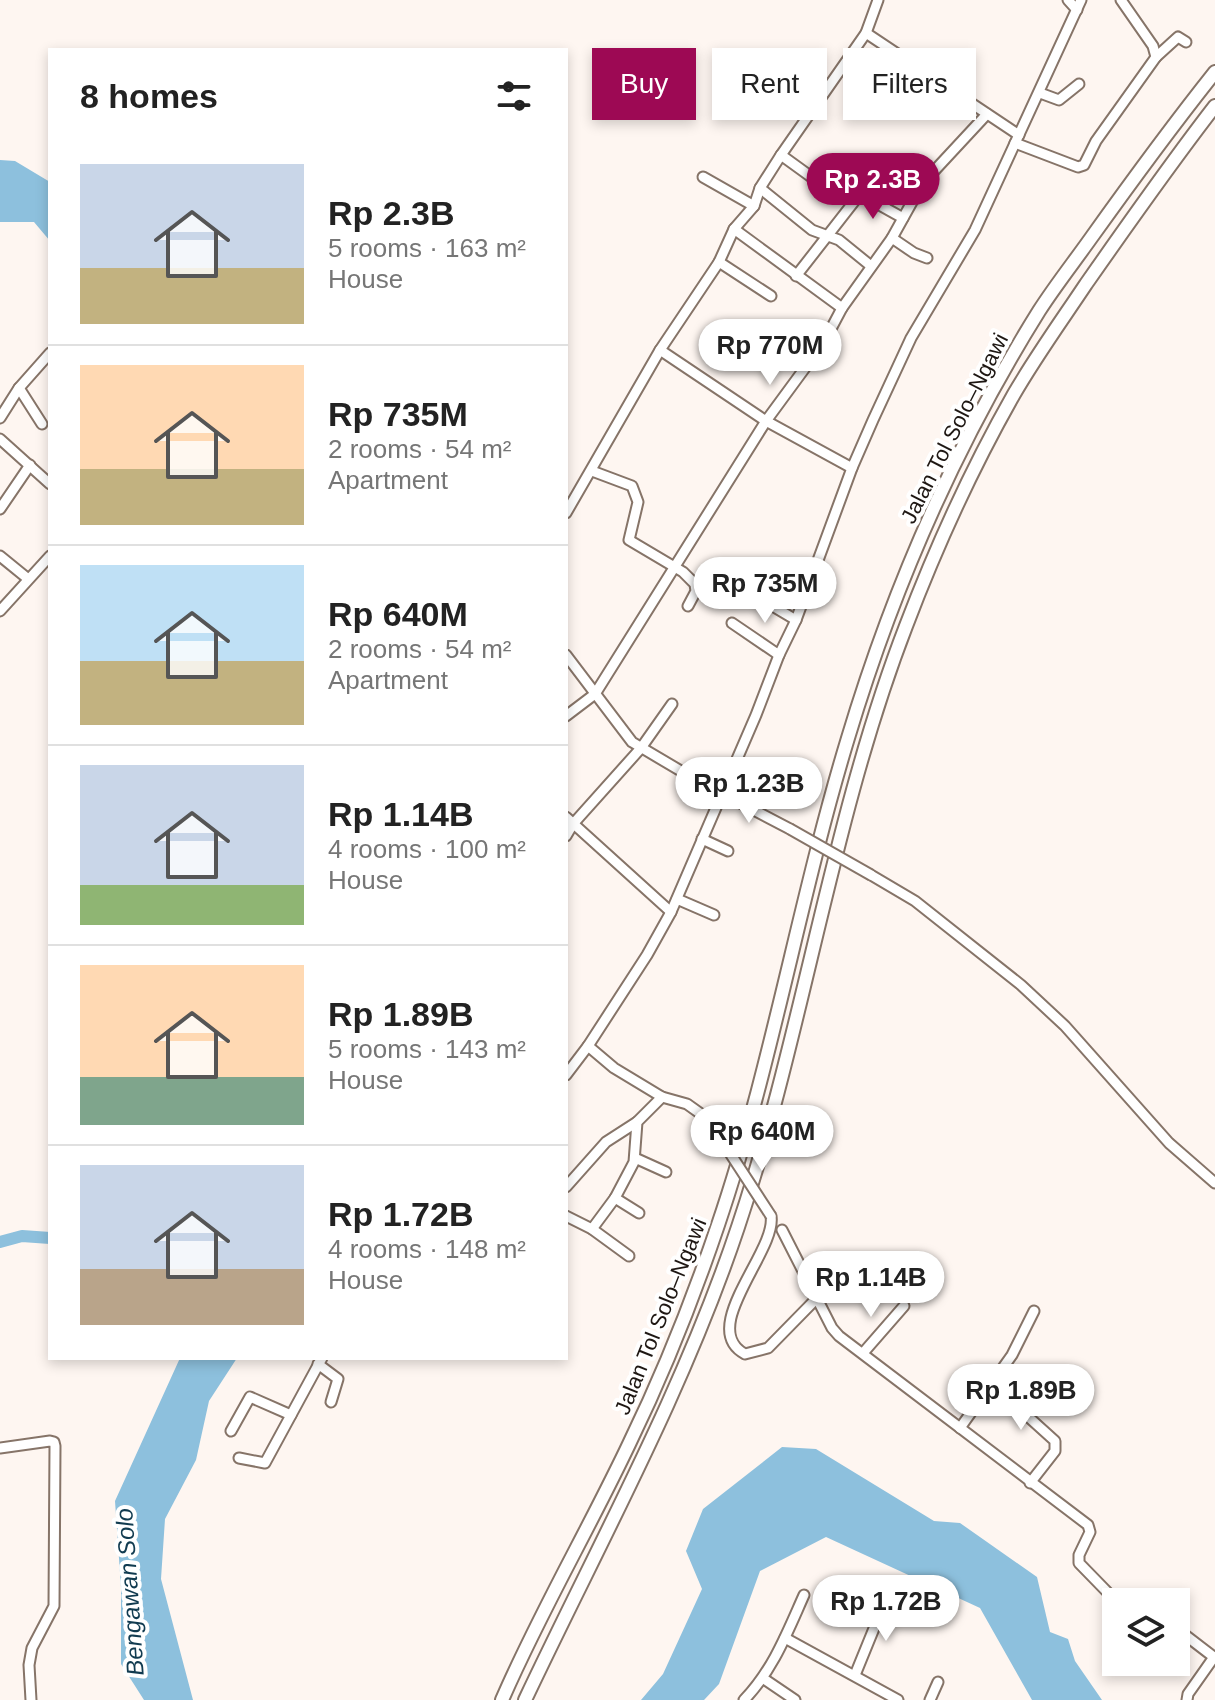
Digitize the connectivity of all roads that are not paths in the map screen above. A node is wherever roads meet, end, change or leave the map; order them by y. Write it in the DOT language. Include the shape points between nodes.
graph roads {
  1 [pos="878,0"];
  2 [pos="1068,0"];
  3 [pos="1121,0"];
  4 [pos="1079,5"];
  5 [pos="866,33"];
  6 [pos="1186,42"];
  7 [pos="1156,57"];
  8 [pos="1215,72"];
  9 [pos="1079,84"];
  10 [pos="1040,93"];
  11 [pos="1215,106"];
  12 [pos="987,114"];
  13 [pos="1017,139"];
  14 [pos="781,155"];
  15 [pos="703,177"];
  16 [pos="821,184"];
  17 [pos="760,188"];
  18 [pos="754,206"];
  19 [pos="903,218"];
  20 [pos="734,229"];
  21 [pos="827,235"];
  22 [pos="892,238"];
  23 [pos="927,258"];
  24 [pos="719,262"];
  25 [pos="871,266"];
  26 [pos="796,276"];
  27 [pos="771,296"];
  28 [pos="842,308"];
  29 [pos="660,350"];
  30 [pos="48,355"];
  31 [pos="19,388"];
  32 [pos="0,418"];
  33 [pos="766,421"];
  34 [pos="42,424"];
  35 [pos="0,439"];
  36 [pos="30,465"];
  37 [pos="852,468"];
  38 [pos="592,471"];
  39 [pos="48,482"];
  40 [pos="0,509"];
  41 [pos="568,510"];
  42 [pos="0,556"];
  43 [pos="48,558"];
  44 [pos="674,567"];
  45 [pos="27,578"];
  46 [pos="759,598"];
  47 [pos="688,606"];
  48 [pos="0,611"];
  49 [pos="796,620"];
  50 [pos="732,623"];
  51 [pos="779,655"];
  52 [pos="568,658"];
  53 [pos="595,694"];
  54 [pos="672,704"];
  55 [pos="568,714"];
  56 [pos="641,748"];
  57 [pos="722,794"];
  58 [pos="569,821"];
  59 [pos="702,839"];
  60 [pos="728,851"];
  61 [pos="677,899"];
  62 [pos="671,912"];
  63 [pos="714,915"];
  64 [pos="588,1046"];
  65 [pos="568,1072"];
  66 [pos="662,1097"];
  67 [pos="637,1122"];
  68 [pos="635,1158"];
  69 [pos="666,1172"];
  70 [pos="1215,1183"];
  71 [pos="568,1185"];
  72 [pos="615,1198"];
  73 [pos="639,1213"];
  74 [pos="568,1217"];
  75 [pos="592,1229"];
  76 [pos="782,1230"];
  77 [pos="629,1256"];
  78 [pos="817,1298"];
  79 [pos="904,1306"];
  80 [pos="1034,1311"];
  81 [pos="863,1353"];
  82 [pos="320,1361"];
  83 [pos="992,1384"];
  84 [pos="331,1402"];
  85 [pos="291,1415"];
  86 [pos="960,1428"];
  87 [pos="231,1431"];
  88 [pos="0,1448"];
  89 [pos="239,1458"];
  90 [pos="1030,1483"];
  91 [pos="1103,1588"];
  92 [pos="804,1595"];
  93 [pos="886,1599"];
  94 [pos="785,1638"];
  95 [pos="1190,1639"];
  96 [pos="1214,1658"];
  97 [pos="855,1675"];
  98 [pos="764,1679"];
  99 [pos="938,1682"];
  100 [pos="503,1698"];
  101 [pos="31,1700"];
  102 [pos="525,1700"];
  103 [pos="744,1700"];
  104 [pos="795,1700"];
  105 [pos="898,1700"];
  106 [pos="930,1700"];
  107 [pos="1187,1700"];
  1 -- 5 [label="street"];
  2 -- 4 [label="street"];
  3 -- 7 [label="street"];
  4 -- 10 [label="street"];
  5 -- 12 [label="street"];
  5 -- 14 [label="street"];
  6 -- 7 [label="street" via="1178,37"];
  7 -- 13 [label="street" via="1082,166"];
  8 -- 100 [label="highway, Jalan Tol Solo–Ngawi" via="1041,308 969,435 921,534 849,735 746,1141 712,1242 680,1331 630,1442"];
  9 -- 10 [label="street" via="1059,100"];
  10 -- 13 [label="street"];
  11 -- 102 [label="highway, Jalan Tol Solo–Ngawi" via="1140,206 1014,393 942,539 878,706 764,1143 708,1311 649,1449"];
  12 -- 13 [label="street"];
  12 -- 19 [label="street" via="930,174"];
  13 -- 37 [label="street" via="975,230 911,338"];
  14 -- 16 [label="street"];
  14 -- 17 [label="street"];
  15 -- 18 [label="street"];
  17 -- 18 [label="street"];
  17 -- 21 [label="street" via="812,230"];
  18 -- 20 [label="street"];
  19 -- 21 [label="street" via="860,194"];
  19 -- 22 [label="street"];
  20 -- 24 [label="street"];
  20 -- 26 [label="street"];
  21 -- 25 [label="street"];
  21 -- 26 [label="street"];
  22 -- 23 [label="street"];
  22 -- 25 [label="street"];
  24 -- 27 [label="street"];
  24 -- 29 [label="street"];
  25 -- 28 [label="street"];
  26 -- 28 [label="street"];
  28 -- 33 [label="street" via="824,342"];
  29 -- 33 [label="street"];
  29 -- 38 [label="street"];
  30 -- 31 [label="street"];
  31 -- 32 [label="street"];
  31 -- 34 [label="street"];
  33 -- 37 [label="street"];
  33 -- 44 [label="street"];
  35 -- 36 [label="street"];
  36 -- 39 [label="street"];
  36 -- 40 [label="street"];
  37 -- 49 [label="street"];
  38 -- 41 [label="street"];
  38 -- 44 [label="street" via="632,486 638,502 629,540"];
  42 -- 45 [label="street"];
  43 -- 45 [label="street"];
  44 -- 47 [label="street" via="696,586"];
  44 -- 53 [label="street"];
  45 -- 48 [label="street"];
  46 -- 49 [label="street"];
  49 -- 51 [label="street"];
  50 -- 51 [label="street"];
  51 -- 57 [label="street"];
  52 -- 53 [label="street"];
  53 -- 55 [label="street"];
  53 -- 56 [label="street"];
  54 -- 56 [label="street"];
  56 -- 57 [label="street"];
  56 -- 58 [label="street"];
  57 -- 59 [label="street"];
  57 -- 70 [label="street, bridge" via="915,901 1065,1026 1169,1143"];
  58 -- 62 [label="street"];
  59 -- 60 [label="street"];
  59 -- 61 [label="street"];
  61 -- 62 [label="street"];
  61 -- 63 [label="street"];
  62 -- 64 [label="street"];
  64 -- 65 [label="street"];
  64 -- 66 [label="street"];
  66 -- 67 [label="street"];
  66 -- 78 [label="street, bridge" via="701,1114 771,1216 771,1230 732,1317 732,1342 745,1354 768,1348"];
  67 -- 68 [label="street"];
  67 -- 71 [label="street" via="606,1142"];
  68 -- 69 [label="street"];
  68 -- 72 [label="street"];
  72 -- 73 [label="street"];
  72 -- 75 [label="street"];
  74 -- 75 [label="street"];
  75 -- 77 [label="street"];
  76 -- 78 [label="street"];
  78 -- 81 [label="street" via="839,1336"];
  79 -- 81 [label="street"];
  80 -- 83 [label="street"];
  81 -- 86 [label="street"];
  82 -- 84 [label="street" via="338,1379"];
  82 -- 85 [label="street"];
  83 -- 86 [label="street"];
  83 -- 90 [label="street" via="1055,1441 1053,1454"];
  85 -- 87 [label="street" via="250,1397"];
  85 -- 89 [label="street" via="265,1463"];
  86 -- 90 [label="street"];
  88 -- 101 [label="street" via="50,1441 55,1446 54,1606 32,1648"];
  90 -- 91 [label="street" via="1090,1528 1079,1563"];
  92 -- 94 [label="street"];
  93 -- 97 [label="street"];
  94 -- 97 [label="street"];
  94 -- 98 [label="street"];
  95 -- 96 [label="street"];
  96 -- 107 [label="street"];
  97 -- 105 [label="street"];
  98 -- 103 [label="street"];
  98 -- 104 [label="street"];
  99 -- 106 [label="street"];
}
